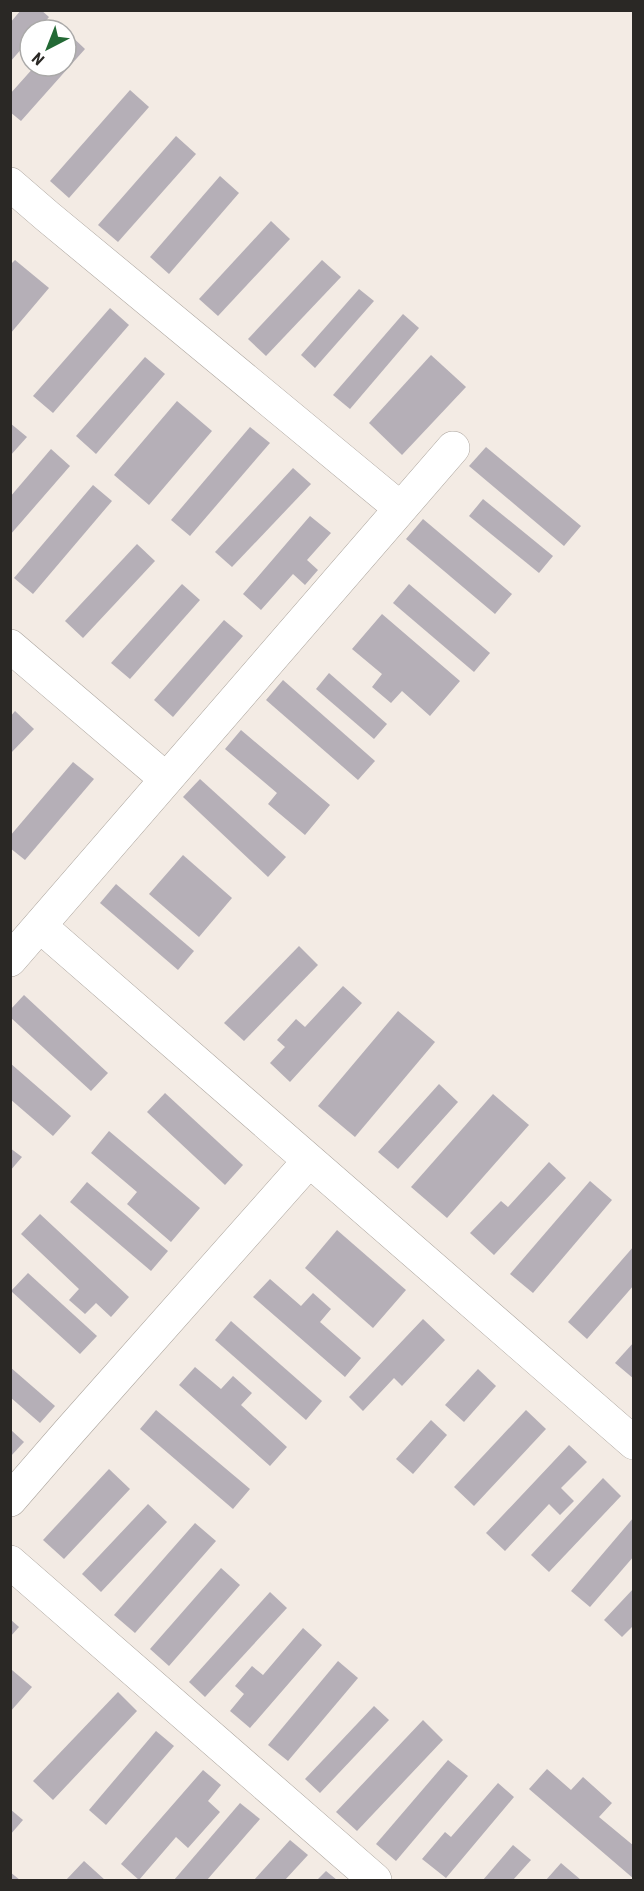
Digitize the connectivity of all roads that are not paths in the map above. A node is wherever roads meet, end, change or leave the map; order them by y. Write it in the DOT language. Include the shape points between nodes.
graph roads {
  1 [pos="10,184"];
  2 [pos="453,448"];
  3 [pos="400,508"];
  4 [pos="10,646"];
  5 [pos="166,779"];
  6 [pos="40,926"];
  7 [pos="10,960"];
  8 [pos="309,1161"];
  9 [pos="633,1443"];
  10 [pos="10,1500"];
  11 [pos="10,1562"];
  12 [pos="375,1881"];
  1 -- 3 [label="street"];
  2 -- 3 [label="street"];
  3 -- 5 [label="street"];
  4 -- 5 [label="street"];
  5 -- 6 [label="street"];
  6 -- 7 [label="street"];
  6 -- 8 [label="street"];
  8 -- 9 [label="street"];
  8 -- 10 [label="street"];
  11 -- 12 [label="street"];
}
